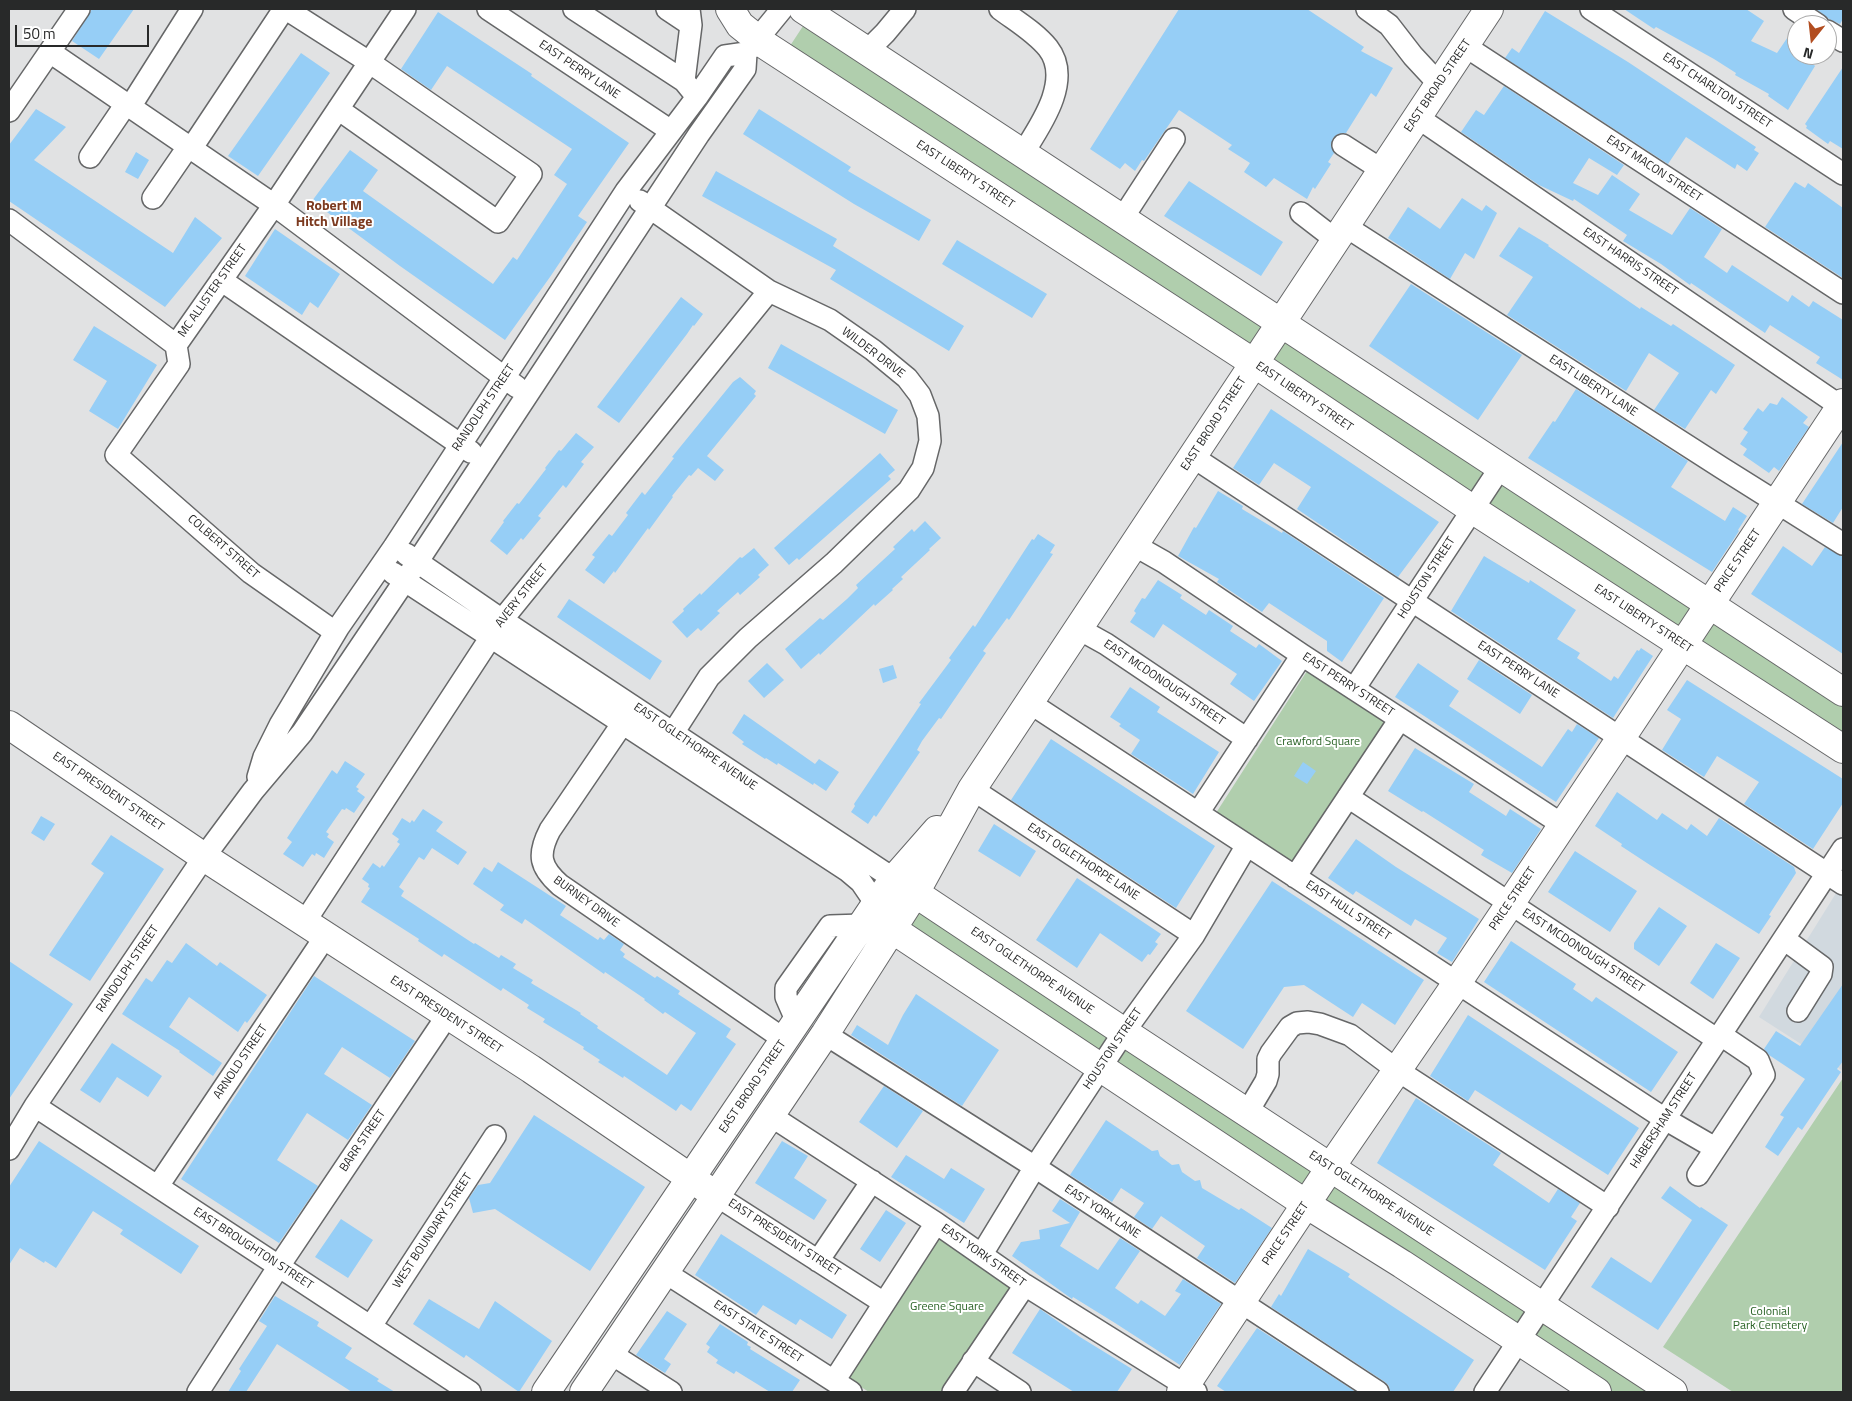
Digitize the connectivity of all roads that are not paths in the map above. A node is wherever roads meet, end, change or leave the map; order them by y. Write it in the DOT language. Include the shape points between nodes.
graph roads {
  1 [pos="79,9"];
  2 [pos="192,9"];
  3 [pos="285,9"];
  4 [pos="405,9"];
  5 [pos="488,9"];
  6 [pos="574,9"];
  7 [pos="667,9"];
  8 [pos="730,9"];
  9 [pos="782,9"];
  10 [pos="802,9"];
  11 [pos="905,9"];
  12 [pos="1000,9"];
  13 [pos="1489,9"];
  14 [pos="1591,9"];
  15 [pos="1383,14"];
  16 [pos="690,17"];
  17 [pos="757,46"];
  18 [pos="1465,46"];
  19 [pos="867,51"];
  20 [pos="50,52"];
  21 [pos="369,62"];
  22 [pos="1439,84"];
  23 [pos="691,89"];
  24 [pos="128,105"];
  25 [pos="338,109"];
  26 [pos="9,111"];
  27 [pos="1417,117"];
  28 [pos="671,131"];
  29 [pos="1174,139"];
  30 [pos="1344,145"];
  31 [pos="190,148"];
  32 [pos="1022,154"];
  33 [pos="90,157"];
  34 [pos="1382,170"];
  35 [pos="1843,174"];
  36 [pos="626,191"];
  37 [pos="153,198"];
  38 [pos="274,205"];
  39 [pos="650,209"];
  40 [pos="1300,213"];
  41 [pos="1122,219"];
  42 [pos="9,220"];
  43 [pos="1340,233"];
  44 [pos="221,280"];
  45 [pos="769,291"];
  46 [pos="1843,293"];
  47 [pos="1281,324"];
  48 [pos="176,345"];
  49 [pos="1254,363"];
  50 [pos="505,378"];
  51 [pos="526,395"];
  52 [pos="1843,406"];
  53 [pos="460,444"];
  54 [pos="116,455"];
  55 [pos="1193,457"];
  56 [pos="483,461"];
  57 [pos="1500,468"];
  58 [pos="1777,503"];
  59 [pos="1472,509"];
  60 [pos="1843,544"];
  61 [pos="1134,545"];
  62 [pos="394,546"];
  63 [pos="418,561"];
  64 [pos="381,566"];
  65 [pos="405,580"];
  66 [pos="1412,601"];
  67 [pos="1709,605"];
  68 [pos="496,628"];
  69 [pos="1079,629"];
  70 [pos="335,632"];
  71 [pos="1683,645"];
  72 [pos="1302,655"];
  73 [pos="1354,689"];
  74 [pos="1843,692"];
  75 [pos="1030,703"];
  76 [pos="628,715"];
  77 [pos="1400,719"];
  78 [pos="9,725"];
  79 [pos="673,733"];
  80 [pos="1621,738"];
  81 [pos="1247,739"];
  82 [pos="1843,749"];
  83 [pos="972,789"];
  84 [pos="252,791"];
  85 [pos="1348,797"];
  86 [pos="1198,813"];
  87 [pos="1563,825"];
  88 [pos="1247,845"];
  89 [pos="1843,850"];
  90 [pos="204,857"];
  91 [pos="1295,877"];
  92 [pos="1835,878"];
  93 [pos="905,886"];
  94 [pos="1510,904"];
  95 [pos="869,914"];
  96 [pos="892,929"];
  97 [pos="315,930"];
  98 [pos="1194,935"];
  99 [pos="1784,940"];
  100 [pos="1457,983"];
  101 [pos="1798,1011"];
  102 [pos="446,1016"];
  103 [pos="791,1031"];
  104 [pos="1124,1032"];
  105 [pos="825,1034"];
  106 [pos="1719,1037"];
  107 [pos="1101,1067"];
  108 [pos="1397,1070"];
  109 [pos="35,1106"];
  110 [pos="1247,1113"];
  111 [pos="771,1116"];
  112 [pos="1665,1119"];
  113 [pos="494,1136"];
  114 [pos="1716,1148"];
  115 [pos="9,1149"];
  116 [pos="1035,1167"];
  117 [pos="1330,1168"];
  118 [pos="1698,1176"];
  119 [pos="691,1178"];
  120 [pos="872,1181"];
  121 [pos="158,1186"];
  122 [pos="717,1196"];
  123 [pos="1306,1204"];
  124 [pos="1608,1207"];
  125 [pos="936,1223"];
  126 [pos="982,1254"];
  127 [pos="818,1261"];
  128 [pos="279,1266"];
  129 [pos="666,1273"];
  130 [pos="1025,1285"];
  131 [pos="884,1303"];
  132 [pos="1240,1303"];
  133 [pos="1542,1306"];
  134 [pos="371,1326"];
  135 [pos="1519,1341"];
  136 [pos="610,1353"];
  137 [pos="973,1361"];
  138 [pos="842,1387"];
  139 [pos="1188,1390"];
  140 [pos="198,1392"];
  141 [pos="470,1392"];
  142 [pos="546,1392"];
  143 [pos="584,1392"];
  144 [pos="671,1392"];
  145 [pos="953,1392"];
  146 [pos="1020,1392"];
  147 [pos="1378,1392"];
  148 [pos="1486,1392"];
  149 [pos="1597,1392"];
  150 [pos="1674,1392"];
  1 -- 20 [label="street"];
  2 -- 24 [label="street"];
  3 -- 21 [label="street"];
  3 -- 31 [label="street"];
  4 -- 21 [label="street, MC ALLISTER STREET"];
  5 -- 28 [label="street, EAST PERRY LANE"];
  6 -- 23 [label="street"];
  7 -- 16 [label="street"];
  8 -- 17 [label="main road, EAST LIBERTY STREET"];
  9 -- 17 [label="street, RANDOLPH STREET"];
  10 -- 19 [label="main road"];
  11 -- 19 [label="street"];
  12 -- 32 [label="street" via="1048,48 1057,76 1055,91 1040,126"];
  13 -- 18 [label="main road, EAST BROAD STREET"];
  14 -- 35 [label="street, EAST CHARLTON STREET"];
  15 -- 22 [label="street" via="1413,56"];
  16 -- 23 [label="street"];
  17 -- 23 [label="street, RANDOLPH STREET" via="726,56"];
  17 -- 39 [label="street, RANDOLPH STREET" via="745,69"];
  17 -- 49 [label="main road, EAST LIBERTY STREET"];
  18 -- 22 [label="main road, EAST BROAD STREET"];
  18 -- 46 [label="street, EAST MACON STREET"];
  19 -- 32 [label="main road"];
  20 -- 24 [label="street"];
  20 -- 26 [label="street"];
  21 -- 25 [label="street, MC ALLISTER STREET"];
  21 -- 25 [label="street" via="531,174 498,222"];
  22 -- 27 [label="main road, EAST BROAD STREET"];
  23 -- 28 [label="street, RANDOLPH STREET"];
  24 -- 31 [label="street"];
  24 -- 33 [label="street"];
  25 -- 38 [label="street, MC ALLISTER STREET"];
  27 -- 34 [label="main road, EAST BROAD STREET"];
  27 -- 52 [label="street, EAST HARRIS STREET"];
  28 -- 36 [label="street, RANDOLPH STREET"];
  29 -- 41 [label="street"];
  30 -- 34 [label="street"];
  31 -- 37 [label="street"];
  31 -- 38 [label="street"];
  32 -- 41 [label="main road"];
  34 -- 43 [label="main road, EAST BROAD STREET"];
  36 -- 39 [label="street, WILDER DRIVE"];
  36 -- 50 [label="street, RANDOLPH STREET"];
  38 -- 44 [label="street, MC ALLISTER STREET"];
  38 -- 50 [label="street"];
  39 -- 45 [label="street, WILDER DRIVE"];
  39 -- 51 [label="street, RANDOLPH STREET"];
  40 -- 43 [label="street, EAST LIBERTY LANE"];
  41 -- 47 [label="main road"];
  42 -- 48 [label="street"];
  43 -- 47 [label="main road, EAST BROAD STREET"];
  43 -- 58 [label="street, EAST LIBERTY LANE"];
  44 -- 48 [label="street, MC ALLISTER STREET"];
  44 -- 53 [label="street"];
  45 -- 68 [label="street, AVERY STREET"];
  45 -- 79 [label="street, WILDER DRIVE" via="830,320 906,378 920,395 928,416 930,441 923,468 909,490 709,677"];
  47 -- 49 [label="main road, EAST BROAD STREET"];
  47 -- 57 [label="main road"];
  48 -- 54 [label="street, MC ALLISTER STREET" via="179,364"];
  49 -- 55 [label="main road, EAST BROAD STREET"];
  49 -- 59 [label="main road, EAST LIBERTY STREET"];
  50 -- 51 [label="street"];
  50 -- 53 [label="street, RANDOLPH STREET"];
  51 -- 56 [label="street, RANDOLPH STREET"];
  52 -- 58 [label="main road, PRICE STREET"];
  53 -- 56 [label="street"];
  53 -- 62 [label="street, RANDOLPH STREET"];
  54 -- 70 [label="street, COLBERT STREET" via="251,573"];
  55 -- 61 [label="main road, EAST BROAD STREET"];
  55 -- 66 [label="street, EAST PERRY LANE"];
  56 -- 63 [label="street, RANDOLPH STREET"];
  57 -- 59 [label="street, HOUSTON STREET"];
  57 -- 67 [label="main road"];
  58 -- 60 [label="street, EAST LIBERTY LANE"];
  58 -- 67 [label="main road, PRICE STREET"];
  59 -- 66 [label="street, HOUSTON STREET"];
  59 -- 71 [label="main road, EAST LIBERTY STREET"];
  61 -- 69 [label="main road, EAST BROAD STREET"];
  61 -- 72 [label="street, EAST PERRY STREET"];
  62 -- 63 [label="street, EAST OGLETHORPE AVENUE"];
  62 -- 64 [label="street, RANDOLPH STREET"];
  63 -- 65 [label="street, RANDOLPH STREET"];
  63 -- 68 [label="street, EAST OGLETHORPE AVENUE"];
  64 -- 65 [label="street, EAST OGLETHORPE AVENUE"];
  64 -- 70 [label="street, RANDOLPH STREET"];
  65 -- 68 [label="street, EAST OGLETHORPE AVENUE"];
  65 -- 84 [label="street, RANDOLPH STREET" via="302,733"];
  66 -- 73 [label="street, HOUSTON STREET"];
  66 -- 80 [label="street, EAST PERRY LANE"];
  67 -- 71 [label="main road, PRICE STREET"];
  67 -- 74 [label="main road"];
  68 -- 76 [label="street, EAST OGLETHORPE AVENUE"];
  68 -- 97 [label="street, AVERY STREET"];
  69 -- 75 [label="main road, EAST BROAD STREET"];
  69 -- 81 [label="street, EAST MCDONOUGH STREET"];
  70 -- 84 [label="street, RANDOLPH STREET" via="280,725"];
  71 -- 80 [label="main road, PRICE STREET"];
  71 -- 82 [label="main road, EAST LIBERTY STREET"];
  72 -- 73 [label="street, EAST PERRY STREET"];
  72 -- 81 [label="street"];
  73 -- 77 [label="street, EAST PERRY STREET"];
  75 -- 83 [label="main road, EAST BROAD STREET"];
  75 -- 86 [label="street, EAST HULL STREET"];
  76 -- 79 [label="street, EAST OGLETHORPE AVENUE"];
  76 -- 95 [label="street, EAST OGLETHORPE AVENUE" via="848,871 861,882"];
  76 -- 103 [label="street, BURNEY DRIVE" via="550,830 544,843 543,865 560,885"];
  77 -- 85 [label="street"];
  77 -- 87 [label="street, EAST PERRY STREET"];
  78 -- 90 [label="main road, EAST PRESIDENT STREET"];
  79 -- 93 [label="street, EAST OGLETHORPE AVENUE"];
  80 -- 87 [label="main road, PRICE STREET"];
  80 -- 92 [label="street, EAST PERRY LANE"];
  81 -- 86 [label="street"];
  83 -- 93 [label="main road, EAST BROAD STREET"];
  83 -- 98 [label="street, EAST OGLETHORPE LANE"];
  84 -- 90 [label="street, RANDOLPH STREET"];
  85 -- 91 [label="street"];
  85 -- 94 [label="street, EAST MCDONOUGH STREET"];
  86 -- 88 [label="street, EAST HULL STREET"];
  87 -- 94 [label="main road, PRICE STREET"];
  88 -- 91 [label="street, EAST HULL STREET"];
  88 -- 98 [label="street, HOUSTON STREET"];
  89 -- 92 [label="street, HABERSHAM STREET"];
  90 -- 97 [label="main road, EAST PRESIDENT STREET"];
  90 -- 109 [label="street, RANDOLPH STREET"];
  91 -- 100 [label="street, EAST HULL STREET"];
  92 -- 99 [label="street, HABERSHAM STREET"];
  93 -- 95 [label="main road, EAST BROAD STREET"];
  93 -- 96 [label="main road, EAST BROAD STREET"];
  93 -- 104 [label="main road, EAST OGLETHORPE AVENUE"];
  94 -- 100 [label="main road, PRICE STREET"];
  94 -- 106 [label="street, EAST MCDONOUGH STREET"];
  95 -- 96 [label="main road, EAST OGLETHORPE AVENUE"];
  95 -- 103 [label="main road, EAST BROAD STREET"];
  96 -- 105 [label="main road, EAST BROAD STREET"];
  96 -- 107 [label="main road, EAST OGLETHORPE AVENUE"];
  97 -- 102 [label="main road, EAST PRESIDENT STREET"];
  97 -- 121 [label="street, ARNOLD STREET"];
  98 -- 104 [label="street, HOUSTON STREET"];
  99 -- 101 [label="street" via="1822,967"];
  99 -- 106 [label="street, HABERSHAM STREET"];
  100 -- 108 [label="main road, PRICE STREET"];
  100 -- 112 [label="street, EAST HULL STREET"];
  102 -- 119 [label="main road, EAST PRESIDENT STREET" via="531,1069"];
  102 -- 128 [label="street, BARR STREET"];
  103 -- 119 [label="main road, EAST BROAD STREET"];
  104 -- 107 [label="street, HOUSTON STREET"];
  104 -- 110 [label="main road, EAST OGLETHORPE AVENUE"];
  105 -- 111 [label="main road, EAST BROAD STREET"];
  105 -- 116 [label="street, EAST YORK LANE"];
  106 -- 112 [label="street, HABERSHAM STREET"];
  106 -- 114 [label="street, EAST MCDONOUGH STREET" via="1758,1060 1764,1075"];
  107 -- 116 [label="street, HOUSTON STREET"];
  107 -- 123 [label="main road, EAST OGLETHORPE AVENUE"];
  108 -- 110 [label="street" via="1350,1035 1320,1024 1297,1023 1290,1027 1271,1053 1266,1081"];
  108 -- 117 [label="main road, PRICE STREET"];
  108 -- 124 [label="street"];
  109 -- 115 [label="street, RANDOLPH STREET"];
  109 -- 121 [label="street, EAST BROUGHTON STREET"];
  110 -- 117 [label="main road, EAST OGLETHORPE AVENUE"];
  111 -- 120 [label="street, EAST YORK STREET"];
  111 -- 122 [label="main road, EAST BROAD STREET"];
  112 -- 114 [label="street, EAST HULL STREET"];
  112 -- 124 [label="street, HABERSHAM STREET"];
  113 -- 134 [label="street, WEST BOUNDARY STREET"];
  114 -- 118 [label="street"];
  116 -- 126 [label="street, HOUSTON STREET"];
  116 -- 132 [label="street, EAST YORK LANE"];
  117 -- 123 [label="main road, PRICE STREET"];
  117 -- 133 [label="main road, EAST OGLETHORPE AVENUE"];
  119 -- 122 [label="main road, EAST PRESIDENT STREET"];
  119 -- 142 [label="main road, EAST BROAD STREET"];
  120 -- 125 [label="street, EAST YORK STREET"];
  120 -- 127 [label="street"];
  121 -- 128 [label="street, EAST BROUGHTON STREET"];
  122 -- 127 [label="street, EAST PRESIDENT STREET"];
  122 -- 129 [label="main road, EAST BROAD STREET"];
  123 -- 132 [label="main road, PRICE STREET"];
  123 -- 135 [label="main road, EAST OGLETHORPE AVENUE"];
  124 -- 133 [label="street, HABERSHAM STREET"];
  125 -- 126 [label="street, EAST YORK STREET"];
  125 -- 131 [label="street"];
  126 -- 130 [label="street, EAST YORK STREET"];
  127 -- 131 [label="street, EAST PRESIDENT STREET"];
  128 -- 134 [label="street, EAST BROUGHTON STREET"];
  128 -- 140 [label="street, BARR STREET"];
  129 -- 136 [label="main road, EAST BROAD STREET"];
  129 -- 138 [label="street, EAST STATE STREET"];
  130 -- 137 [label="street"];
  130 -- 139 [label="street, EAST YORK STREET"];
  131 -- 138 [label="street"];
  132 -- 139 [label="main road, PRICE STREET"];
  132 -- 147 [label="street, EAST YORK LANE"];
  133 -- 135 [label="street, HABERSHAM STREET"];
  133 -- 150 [label="main road, EAST OGLETHORPE AVENUE"];
  134 -- 141 [label="street, EAST BROUGHTON STREET"];
  135 -- 148 [label="street, HABERSHAM STREET"];
  135 -- 149 [label="main road, EAST OGLETHORPE AVENUE"];
  136 -- 143 [label="main road, EAST BROAD STREET"];
  136 -- 144 [label="street"];
  137 -- 145 [label="street"];
  137 -- 146 [label="street"];
}
